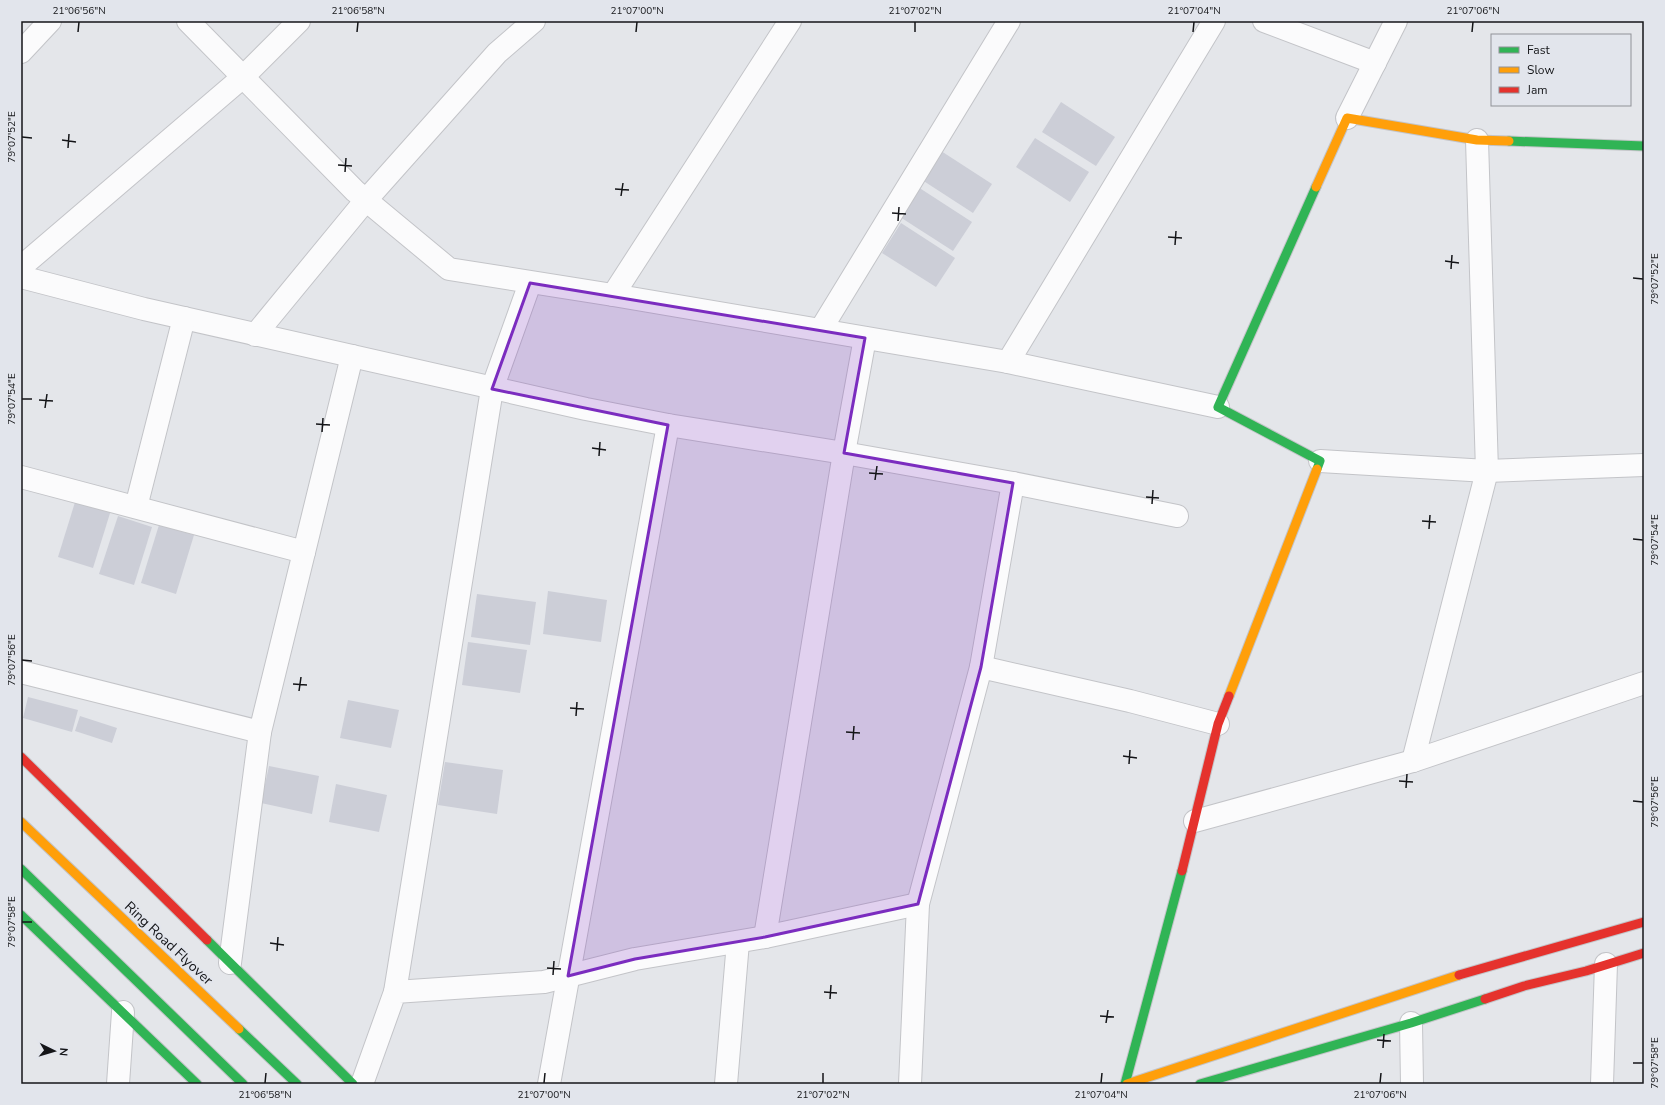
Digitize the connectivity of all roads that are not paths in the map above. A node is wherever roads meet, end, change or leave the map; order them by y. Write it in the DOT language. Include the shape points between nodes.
graph roads {
  1 [pos="50,21"];
  2 [pos="188,21"];
  3 [pos="299,21"];
  4 [pos="534,21"];
  5 [pos="790,21"];
  6 [pos="1008,21"];
  7 [pos="1214,21"];
  8 [pos="1264,21"];
  9 [pos="1396,21"];
  10 [pos="21,52"];
  11 [pos="1375,63"];
  12 [pos="243,77"];
  13 [pos="1347,118"];
  14 [pos="1477,140"];
  15 [pos="1644,146"];
  16 [pos="366,200"];
  17 [pos="21,267"];
  18 [pos="21,277"];
  19 [pos="530,283"];
  20 [pos="614,295"];
  21 [pos="184,318"];
  22 [pos="821,329"];
  23 [pos="255,335"];
  24 [pos="865,338"];
  25 [pos="352,356"];
  26 [pos="1008,362"];
  27 [pos="492,389"];
  28 [pos="1218,407"];
  29 [pos="668,425"];
  30 [pos="844,453"];
  31 [pos="1320,461"];
  32 [pos="1644,465"];
  33 [pos="1487,471"];
  34 [pos="21,477"];
  35 [pos="1013,483"];
  36 [pos="136,508"];
  37 [pos="1177,516"];
  38 [pos="304,552"];
  39 [pos="981,667"];
  40 [pos="21,672"];
  41 [pos="1644,683"];
  42 [pos="1218,724"];
  43 [pos="260,732"];
  44 [pos="21,757"];
  45 [pos="1413,761"];
  46 [pos="1195,821"];
  47 [pos="21,822"];
  48 [pos="21,869"];
  49 [pos="918,904"];
  50 [pos="21,915"];
  51 [pos="1644,922"];
  52 [pos="766,937"];
  53 [pos="738,942"];
  54 [pos="1644,953"];
  55 [pos="230,964"];
  56 [pos="1606,964"];
  57 [pos="568,976"];
  58 [pos="396,992"];
  59 [pos="123,1012"];
  60 [pos="1411,1023"];
  61 [pos="118,1084"];
  62 [pos="197,1084"];
  63 [pos="243,1084"];
  64 [pos="297,1084"];
  65 [pos="353,1084"];
  66 [pos="362,1084"];
  67 [pos="549,1084"];
  68 [pos="726,1084"];
  69 [pos="910,1084"];
  70 [pos="1126,1084"];
  71 [pos="1200,1084"];
  72 [pos="1412,1084"];
  73 [pos="1602,1084"];
  1 -- 10 [label="street"];
  2 -- 12 [label="street"];
  3 -- 12 [label="street"];
  4 -- 16 [label="street" via="497,53"];
  5 -- 20 [label="street"];
  6 -- 22 [label="street"];
  7 -- 26 [label="street"];
  8 -- 11 [label="street"];
  9 -- 11 [label="street"];
  11 -- 13 [label="street"];
  12 -- 16 [label="street"];
  12 -- 17 [label="street"];
  13 -- 14 [label="main road"];
  13 -- 28 [label="main road"];
  14 -- 15 [label="main road"];
  14 -- 33 [label="street"];
  16 -- 19 [label="street" via="449,269"];
  16 -- 23 [label="street"];
  18 -- 21 [label="street"];
  19 -- 20 [label="street"];
  19 -- 27 [label="street"];
  20 -- 22 [label="street"];
  21 -- 23 [label="street"];
  21 -- 36 [label="street"];
  22 -- 24 [label="street"];
  23 -- 25 [label="street"];
  24 -- 26 [label="street"];
  24 -- 30 [label="street"];
  25 -- 27 [label="street"];
  25 -- 38 [label="street"];
  26 -- 28 [label="street"];
  27 -- 29 [label="street"];
  27 -- 58 [label="street"];
  28 -- 31 [label="main road"];
  29 -- 30 [label="street"];
  29 -- 57 [label="street"];
  30 -- 35 [label="street"];
  30 -- 52 [label="street"];
  31 -- 33 [label="street"];
  31 -- 42 [label="main road"];
  32 -- 33 [label="street"];
  33 -- 45 [label="street"];
  34 -- 36 [label="street"];
  35 -- 37 [label="street"];
  35 -- 39 [label="street"];
  36 -- 38 [label="street"];
  38 -- 43 [label="street"];
  39 -- 42 [label="street"];
  39 -- 49 [label="street"];
  40 -- 43 [label="street"];
  41 -- 45 [label="street"];
  42 -- 46 [label="main road"];
  43 -- 55 [label="street"];
  44 -- 55 [label="main road"];
  45 -- 46 [label="street"];
  46 -- 70 [label="main road"];
  47 -- 64 [label="main road, Ring Road Flyover"];
  48 -- 63 [label="main road"];
  49 -- 52 [label="street"];
  49 -- 69 [label="street"];
  50 -- 59 [label="main road"];
  51 -- 70 [label="main road" via="1586,937 1404,993"];
  52 -- 53 [label="street"];
  53 -- 57 [label="street" via="635,959"];
  53 -- 68 [label="street"];
  54 -- 56 [label="main road"];
  55 -- 65 [label="main road"];
  56 -- 60 [label="main road" via="1524,986"];
  56 -- 73 [label="street"];
  57 -- 58 [label="street" via="544,982"];
  57 -- 67 [label="street"];
  58 -- 66 [label="street"];
  59 -- 61 [label="street"];
  59 -- 62 [label="main road"];
  60 -- 71 [label="main road"];
  60 -- 72 [label="street"];
}
